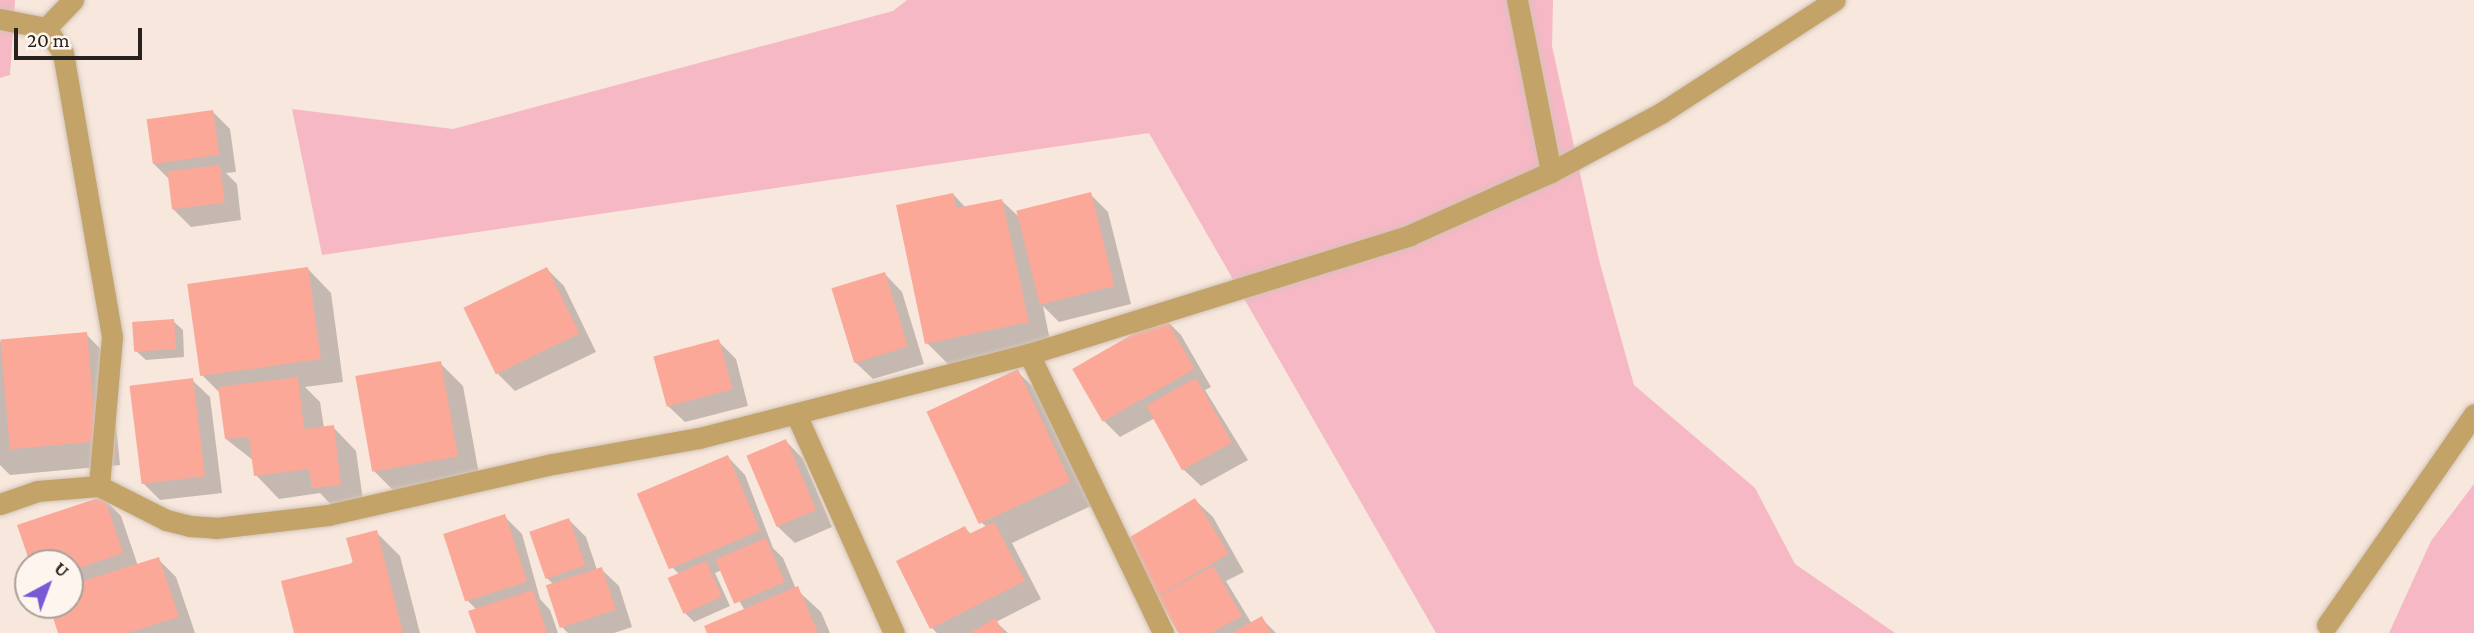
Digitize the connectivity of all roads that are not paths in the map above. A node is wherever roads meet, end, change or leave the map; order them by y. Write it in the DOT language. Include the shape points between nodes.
graph roads {
  1 [pos="74,0"];
  2 [pos="1517,0"];
  3 [pos="1835,0"];
  4 [pos="0,19"];
  5 [pos="46,28"];
  6 [pos="1551,172"];
  7 [pos="1029,354"];
  8 [pos="796,414"];
  9 [pos="2474,414"];
  10 [pos="99,486"];
  11 [pos="0,505"];
  12 [pos="2327,625"];
  13 [pos="894,633"];
  14 [pos="1163,633"];
  1 -- 5 [label="street"];
  2 -- 6 [label="street"];
  3 -- 6 [label="street" via="1661,113"];
  4 -- 5 [label="street"];
  5 -- 10 [label="street" via="63,53 112,337"];
  6 -- 7 [label="street" via="1410,235"];
  7 -- 8 [label="street"];
  7 -- 14 [label="street"];
  8 -- 10 [label="street" via="328,515 216,528 166,520"];
  8 -- 13 [label="street"];
  9 -- 12 [label="street"];
  10 -- 11 [label="street" via="37,491"];
}
